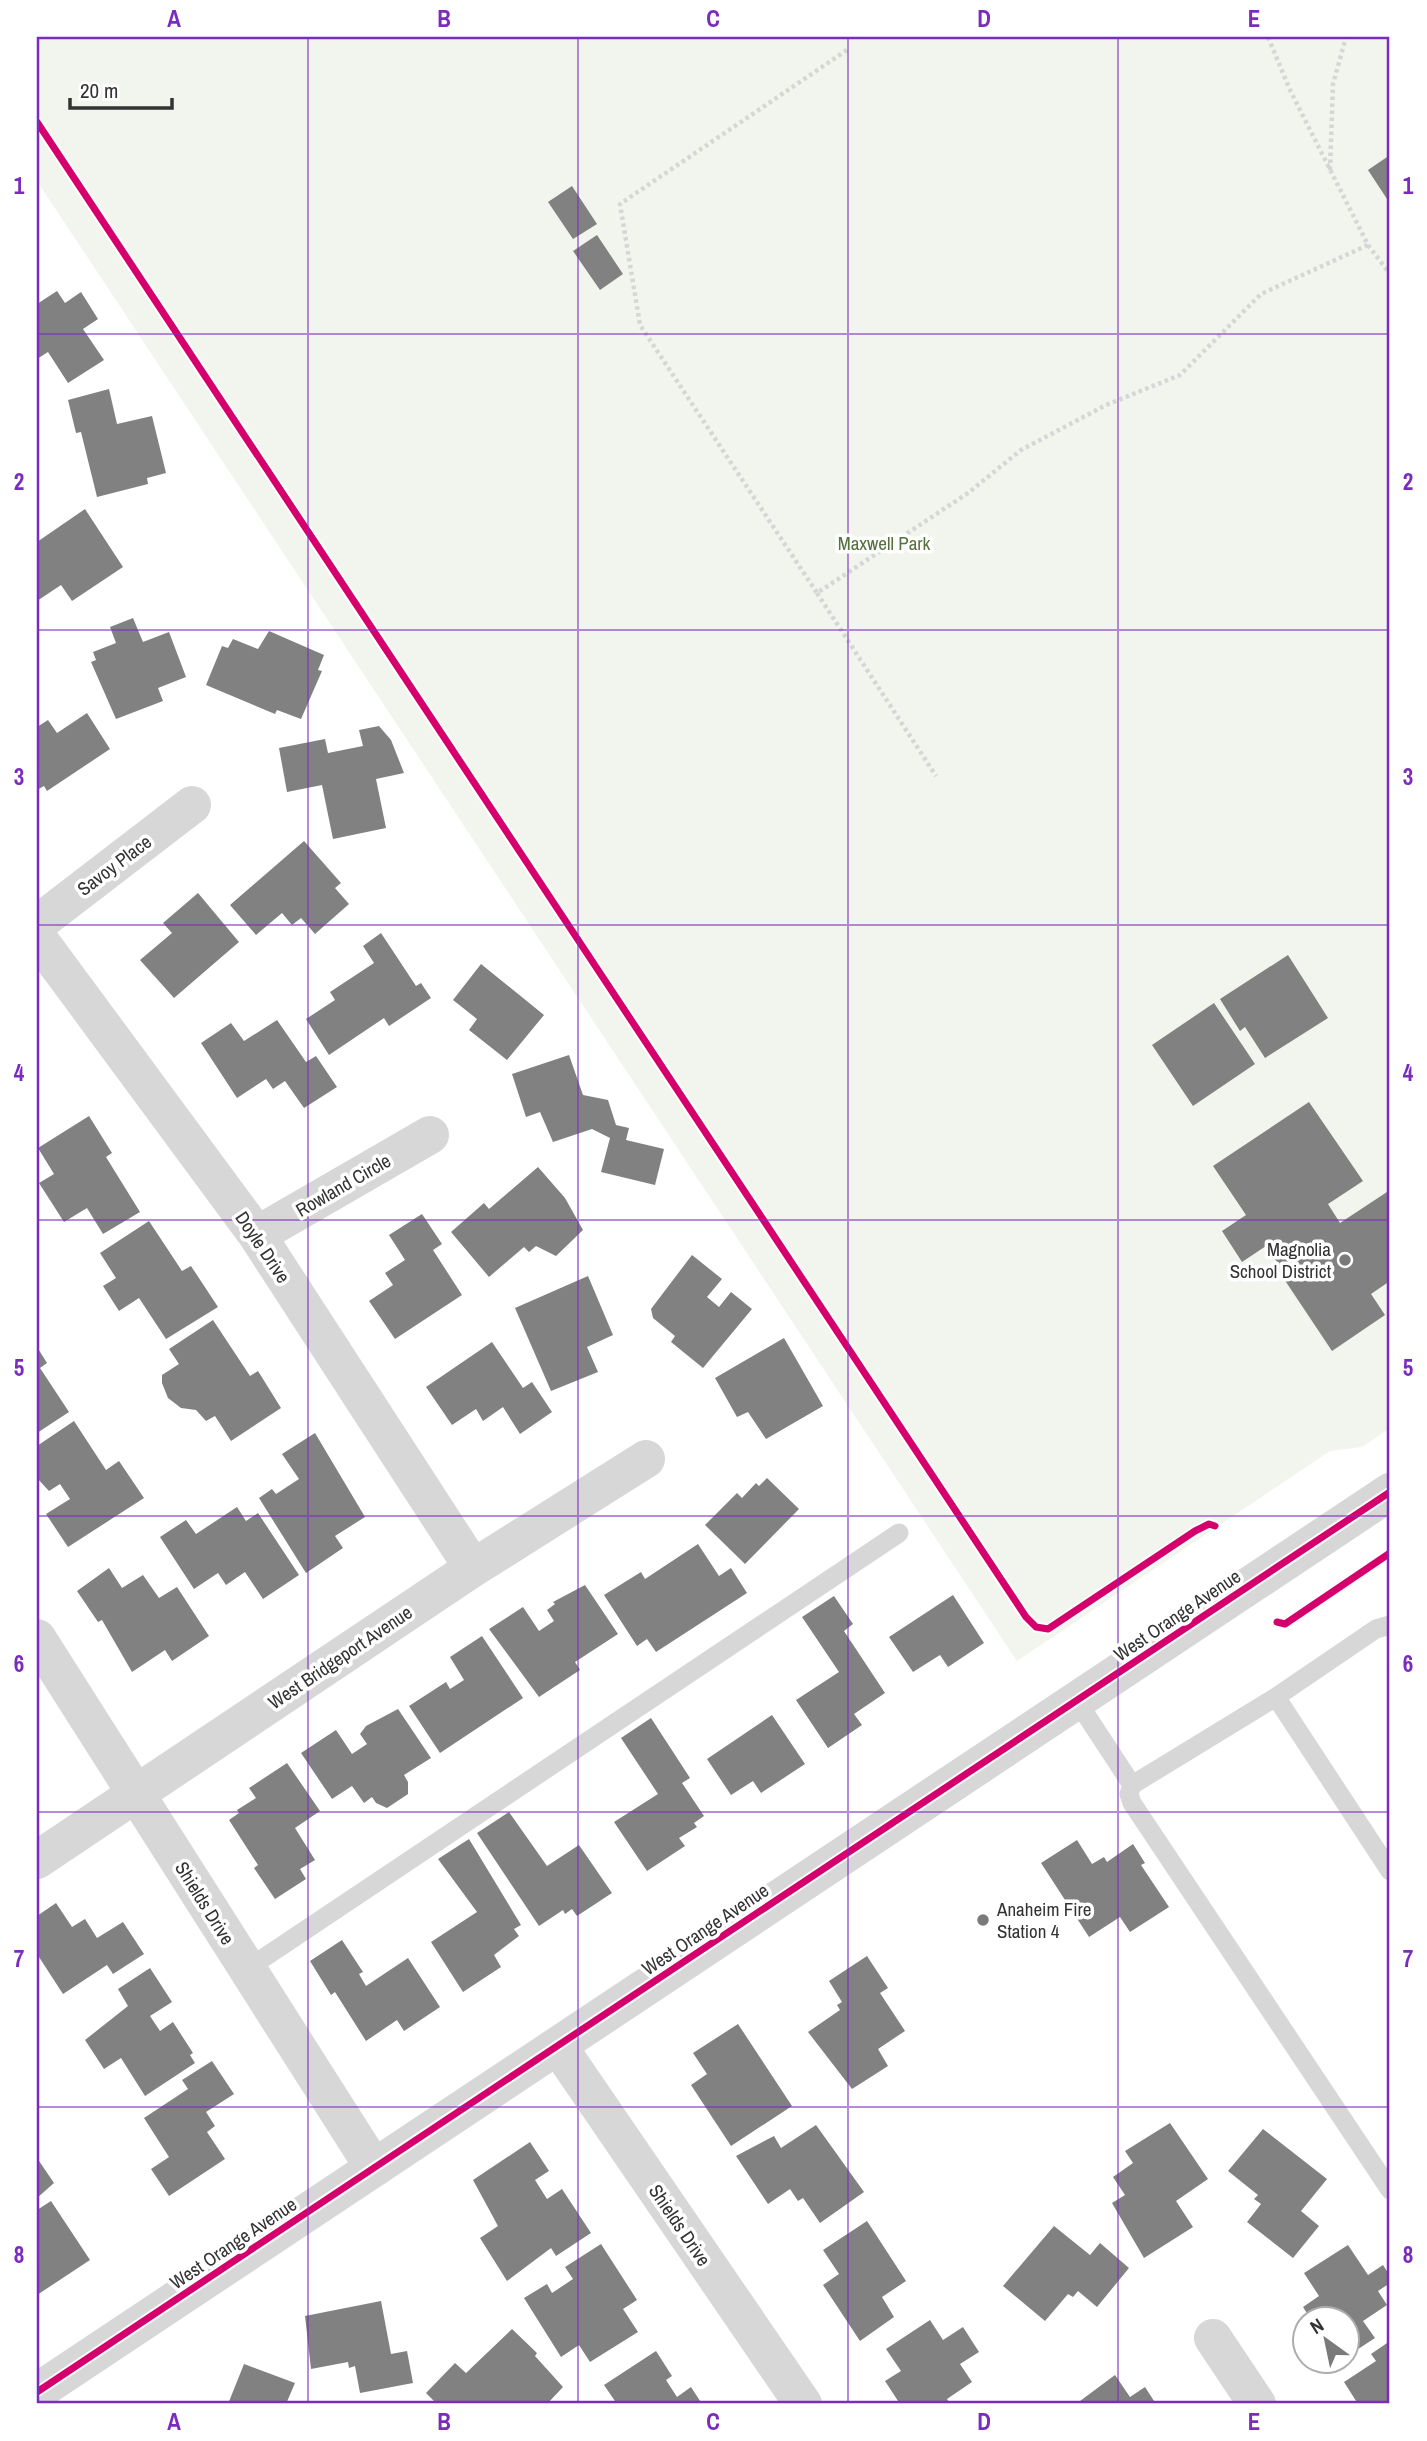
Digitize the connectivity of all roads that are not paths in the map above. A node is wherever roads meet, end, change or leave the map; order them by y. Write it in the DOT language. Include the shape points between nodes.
graph roads {
  1 [pos="192,805"];
  2 [pos="37,924"];
  3 [pos="37,937"];
  4 [pos="430,1135"];
  5 [pos="257,1236"];
  6 [pos="646,1459"];
  7 [pos="1390,1492"];
  8 [pos="899,1533"];
  9 [pos="473,1568"];
  10 [pos="1390,1625"];
  11 [pos="37,1638"];
  12 [pos="1276,1697"];
  13 [pos="1077,1701"];
  14 [pos="1132,1785"];
  15 [pos="136,1794"];
  16 [pos="37,1860"];
  17 [pos="1390,1871"];
  18 [pos="247,1969"];
  19 [pos="558,2046"];
  20 [pos="374,2168"];
  21 [pos="1390,2190"];
  22 [pos="1213,2337"];
  23 [pos="37,2392"];
  24 [pos="803,2404"];
  25 [pos="1257,2404"];
  1 -- 2 [label="street, Savoy Place"];
  3 -- 5 [label="street, Doyle Drive"];
  4 -- 5 [label="street, Rowland Circle"];
  5 -- 9 [label="street, Doyle Drive"];
  6 -- 9 [label="street, West Bridgeport Avenue"];
  7 -- 13 [label="street, West Orange Avenue"];
  8 -- 18 [label="lane"];
  9 -- 15 [label="street, West Bridgeport Avenue"];
  10 -- 12 [label="lane" via="1376,1629"];
  11 -- 15 [label="street, Shields Drive"];
  12 -- 14 [label="lane"];
  12 -- 17 [label="lane"];
  13 -- 14 [label="lane"];
  13 -- 19 [label="street, West Orange Avenue"];
  14 -- 21 [label="lane" via="1132,1803"];
  15 -- 16 [label="street, West Bridgeport Avenue"];
  15 -- 18 [label="street, Shields Drive"];
  18 -- 20 [label="street, Shields Drive"];
  19 -- 20 [label="street, West Orange Avenue"];
  19 -- 24 [label="street, Shields Drive"];
  20 -- 23 [label="street, West Orange Avenue"];
  22 -- 25 [label="street"];
}
